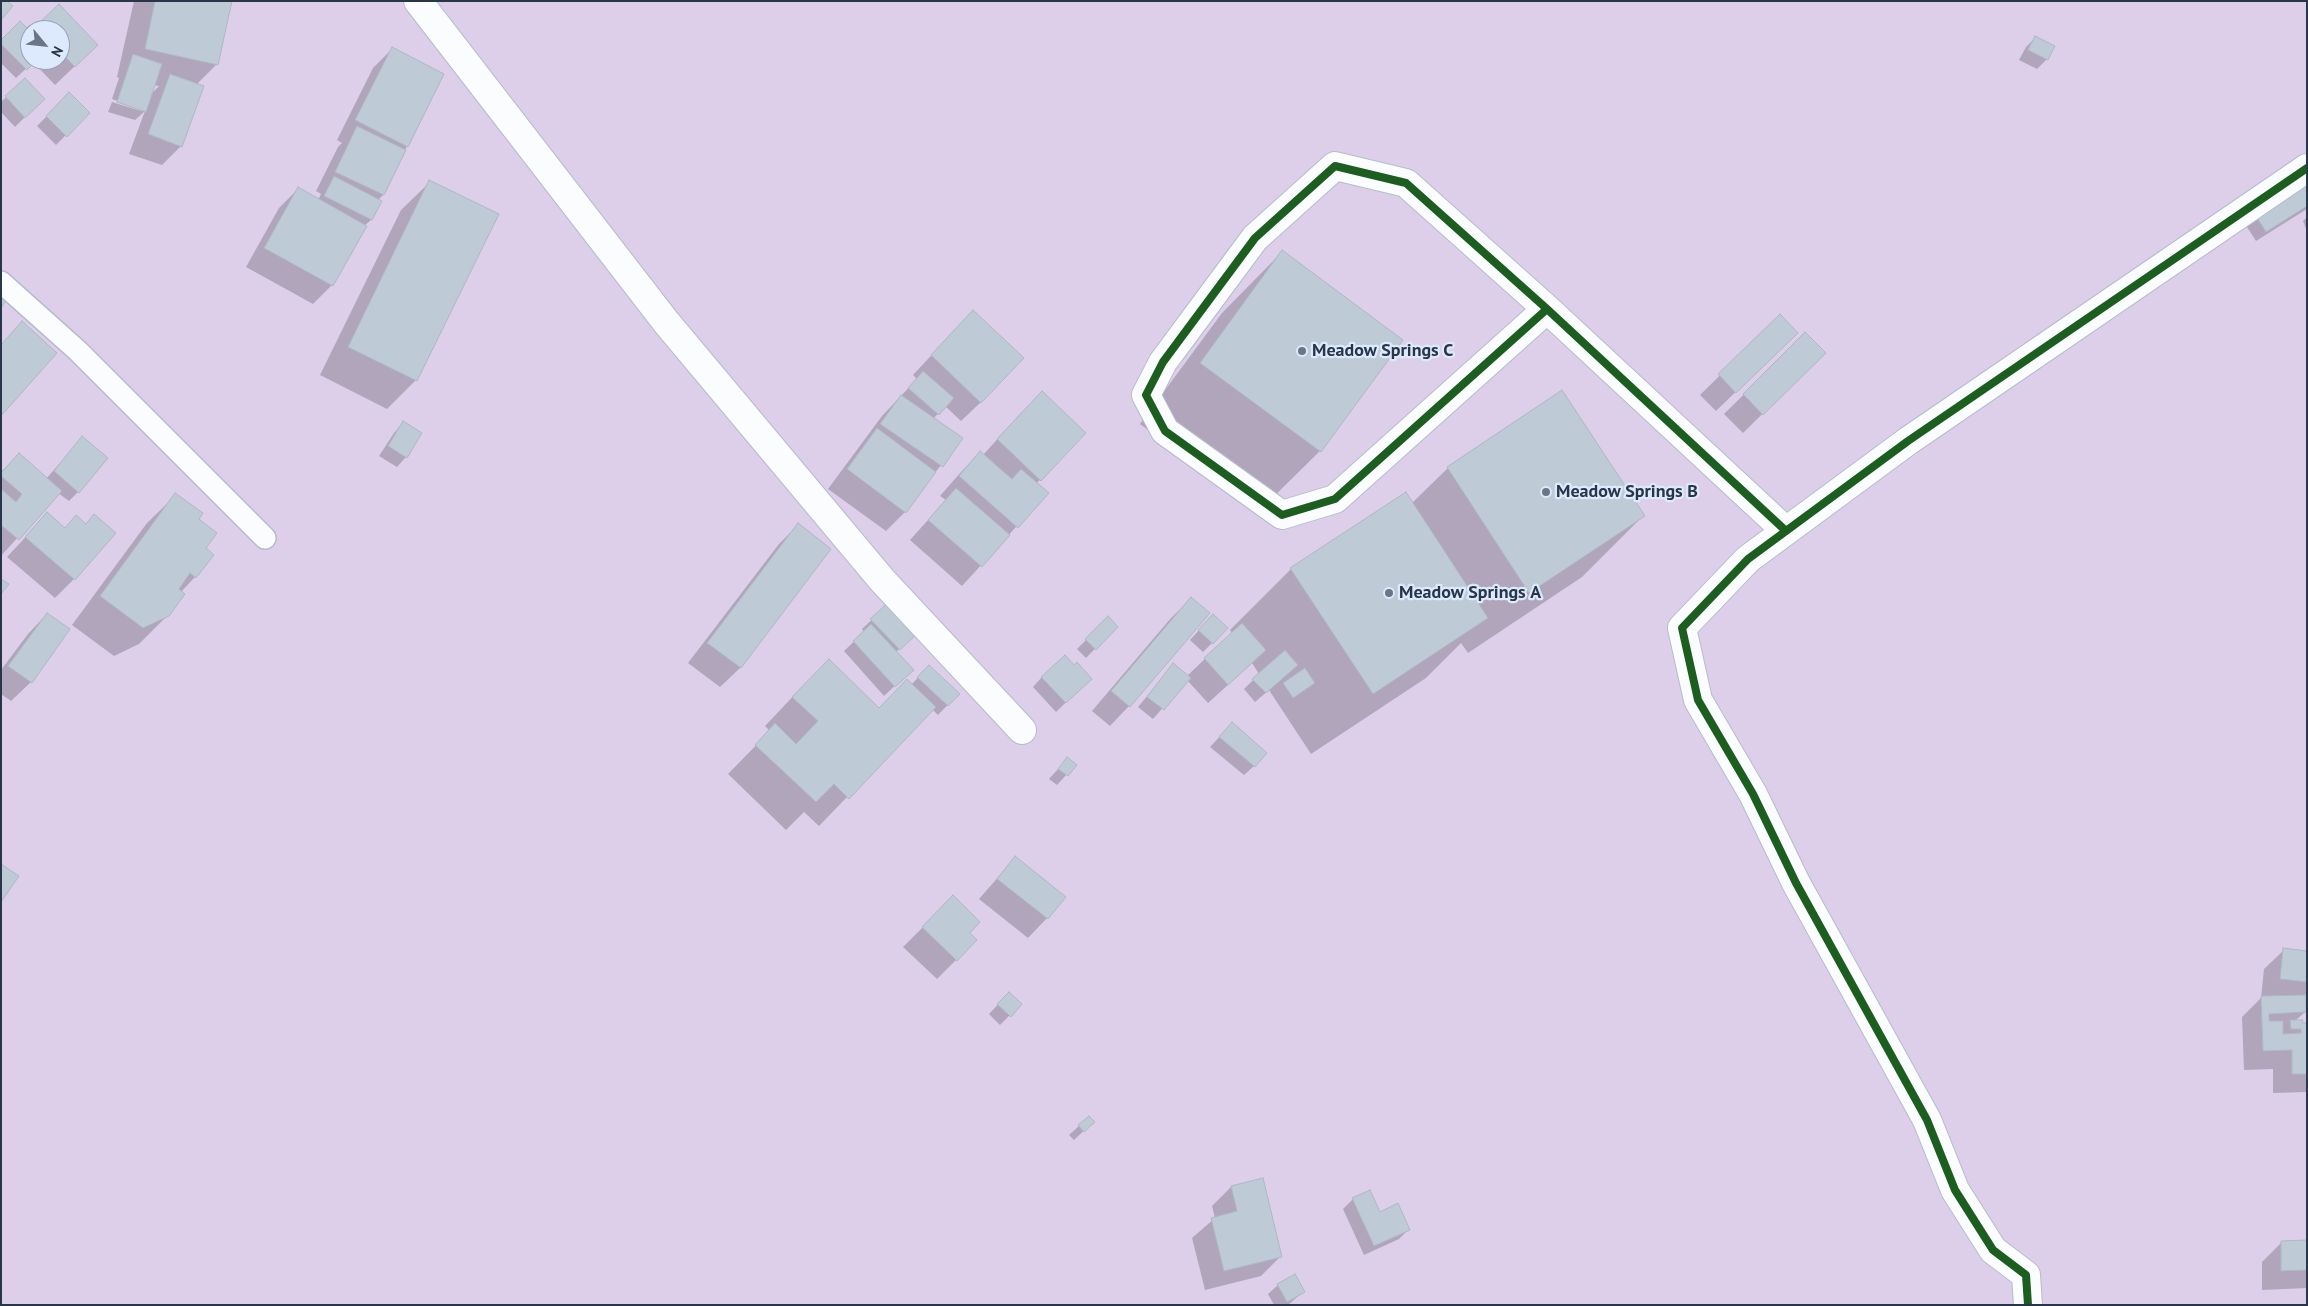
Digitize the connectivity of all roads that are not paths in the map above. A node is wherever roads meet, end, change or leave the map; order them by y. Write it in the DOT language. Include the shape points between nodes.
graph roads {
  1 [pos="418,1"];
  2 [pos="2307,168"];
  3 [pos="1,282"];
  4 [pos="1546,309"];
  5 [pos="1786,531"];
  6 [pos="265,538"];
  7 [pos="1022,730"];
  8 [pos="2028,1305"];
  1 -- 7 [label="street" via="666,322 882,580"];
  2 -- 5 [label="street" via="1908,441"];
  3 -- 6 [label="lane" via="78,350"];
  4 -- 4 [label="street" via="1406,183 1335,166 1255,238 1163,362 1146,394 1165,431 1282,515 1336,499"];
  4 -- 5 [label="street"];
  5 -- 8 [label="street" via="1748,559 1682,628 1698,700 1753,794 1796,883 1927,1120 1955,1190 1993,1250 2026,1275"];
}
